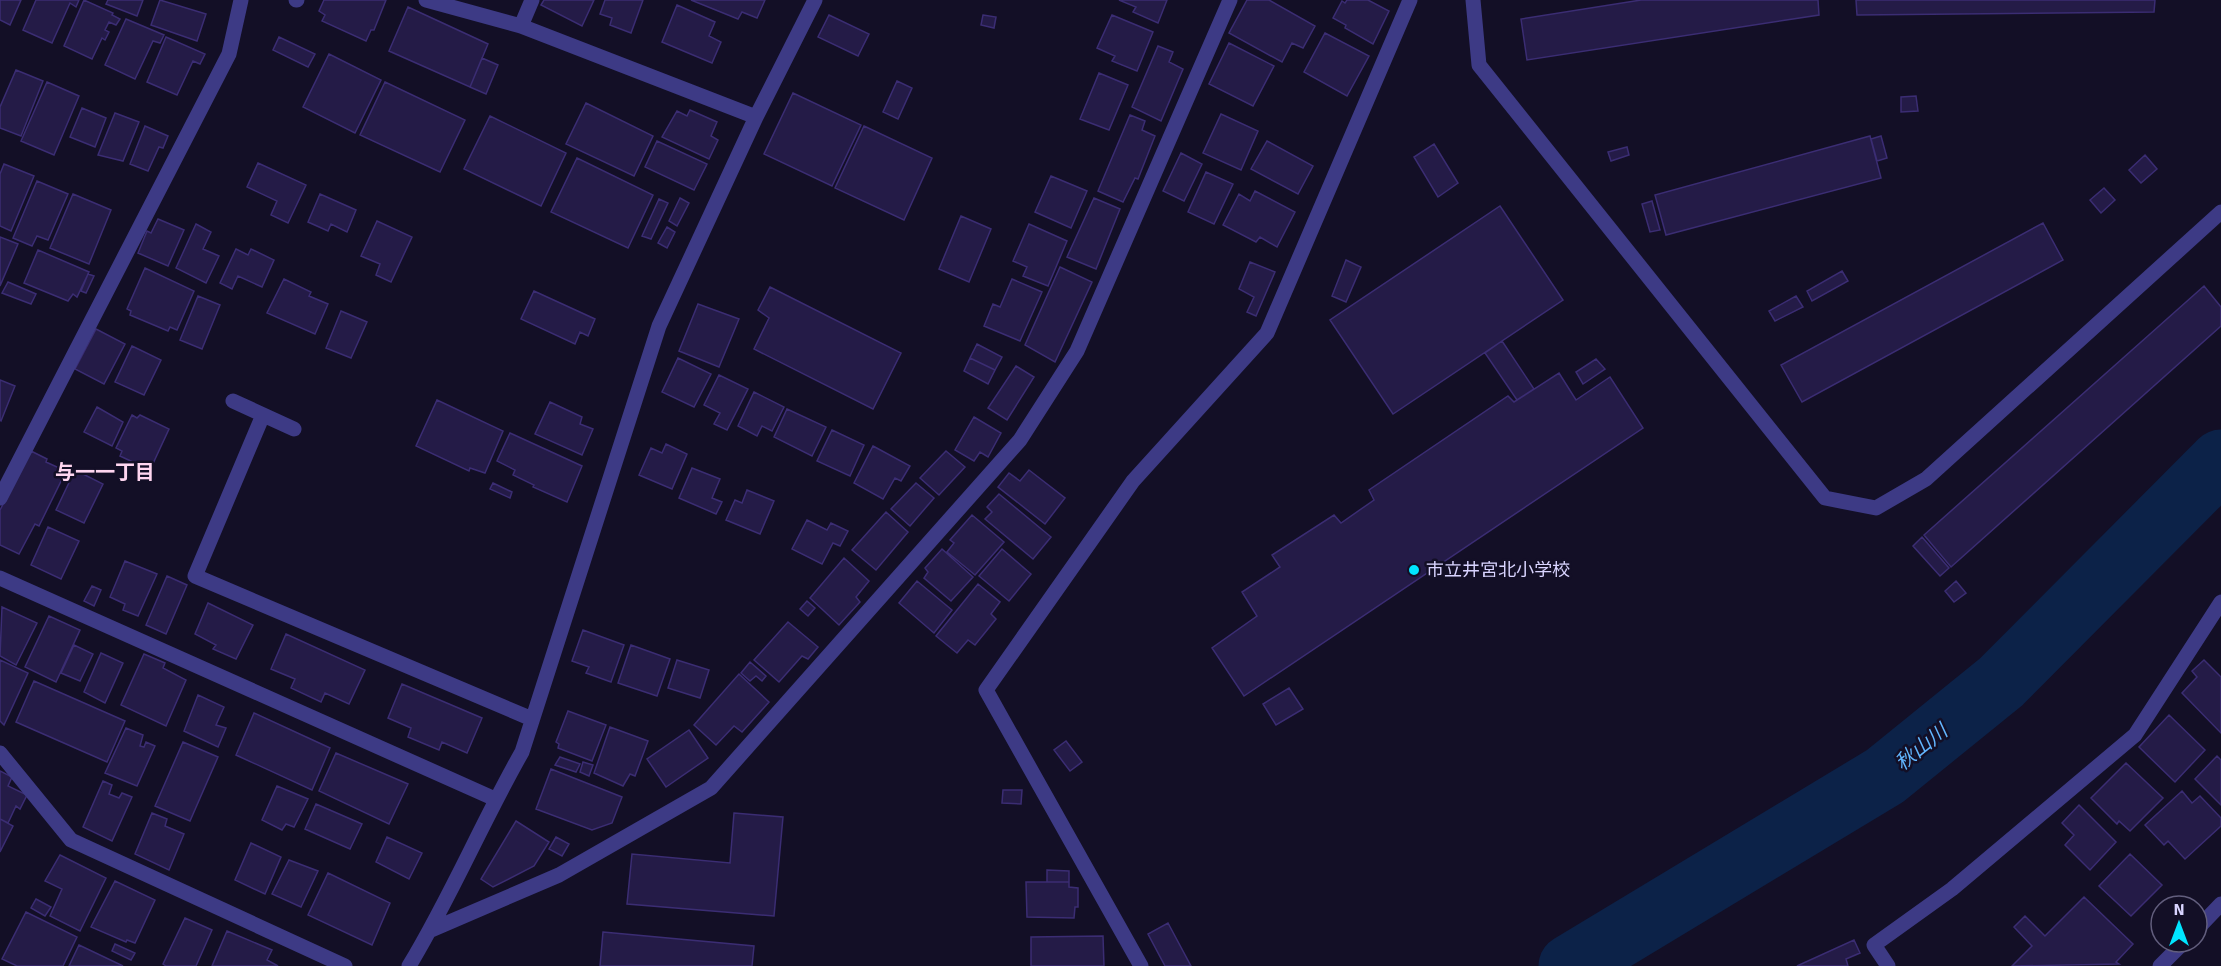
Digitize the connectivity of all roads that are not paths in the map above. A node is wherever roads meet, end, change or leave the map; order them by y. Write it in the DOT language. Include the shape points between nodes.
graph roads {
  1 [pos="240,0"];
  2 [pos="426,0"];
  3 [pos="532,0"];
  4 [pos="815,0"];
  5 [pos="1230,0"];
  6 [pos="1410,0"];
  7 [pos="1473,0"];
  8 [pos="520,26"];
  9 [pos="756,117"];
  10 [pos="2221,212"];
  11 [pos="233,401"];
  12 [pos="263,416"];
  13 [pos="294,429"];
  14 [pos="0,498"];
  15 [pos="0,578"];
  16 [pos="2221,602"];
  17 [pos="532,719"];
  18 [pos="0,753"];
  19 [pos="495,800"];
  20 [pos="431,930"];
  21 [pos="2172,954"];
  22 [pos="345,966"];
  23 [pos="409,966"];
  24 [pos="1141,966"];
  25 [pos="1888,966"];
  26 [pos="2160,966"];
  1 -- 14 [label="street" via="229,54"];
  2 -- 8 [label="street"];
  3 -- 8 [label="street"];
  4 -- 9 [label="street"];
  5 -- 20 [label="street" via="1077,351 1020,440 711,788 559,875"];
  6 -- 24 [label="street" via="1267,333 1133,482 986,690"];
  7 -- 10 [label="street" via="1479,65 1825,498 1876,508 1926,479"];
  8 -- 9 [label="street"];
  9 -- 17 [label="street" via="659,326"];
  11 -- 12 [label="street"];
  12 -- 13 [label="street"];
  12 -- 17 [label="street" via="195,576"];
  15 -- 19 [label="street"];
  16 -- 25 [label="street" via="2135,735 1952,889 1874,945"];
  17 -- 19 [label="street" via="522,752"];
  18 -- 22 [label="street" via="71,840"];
  19 -- 20 [label="street"];
  20 -- 23 [label="street"];
  21 -- 26 [label="street"];
}
